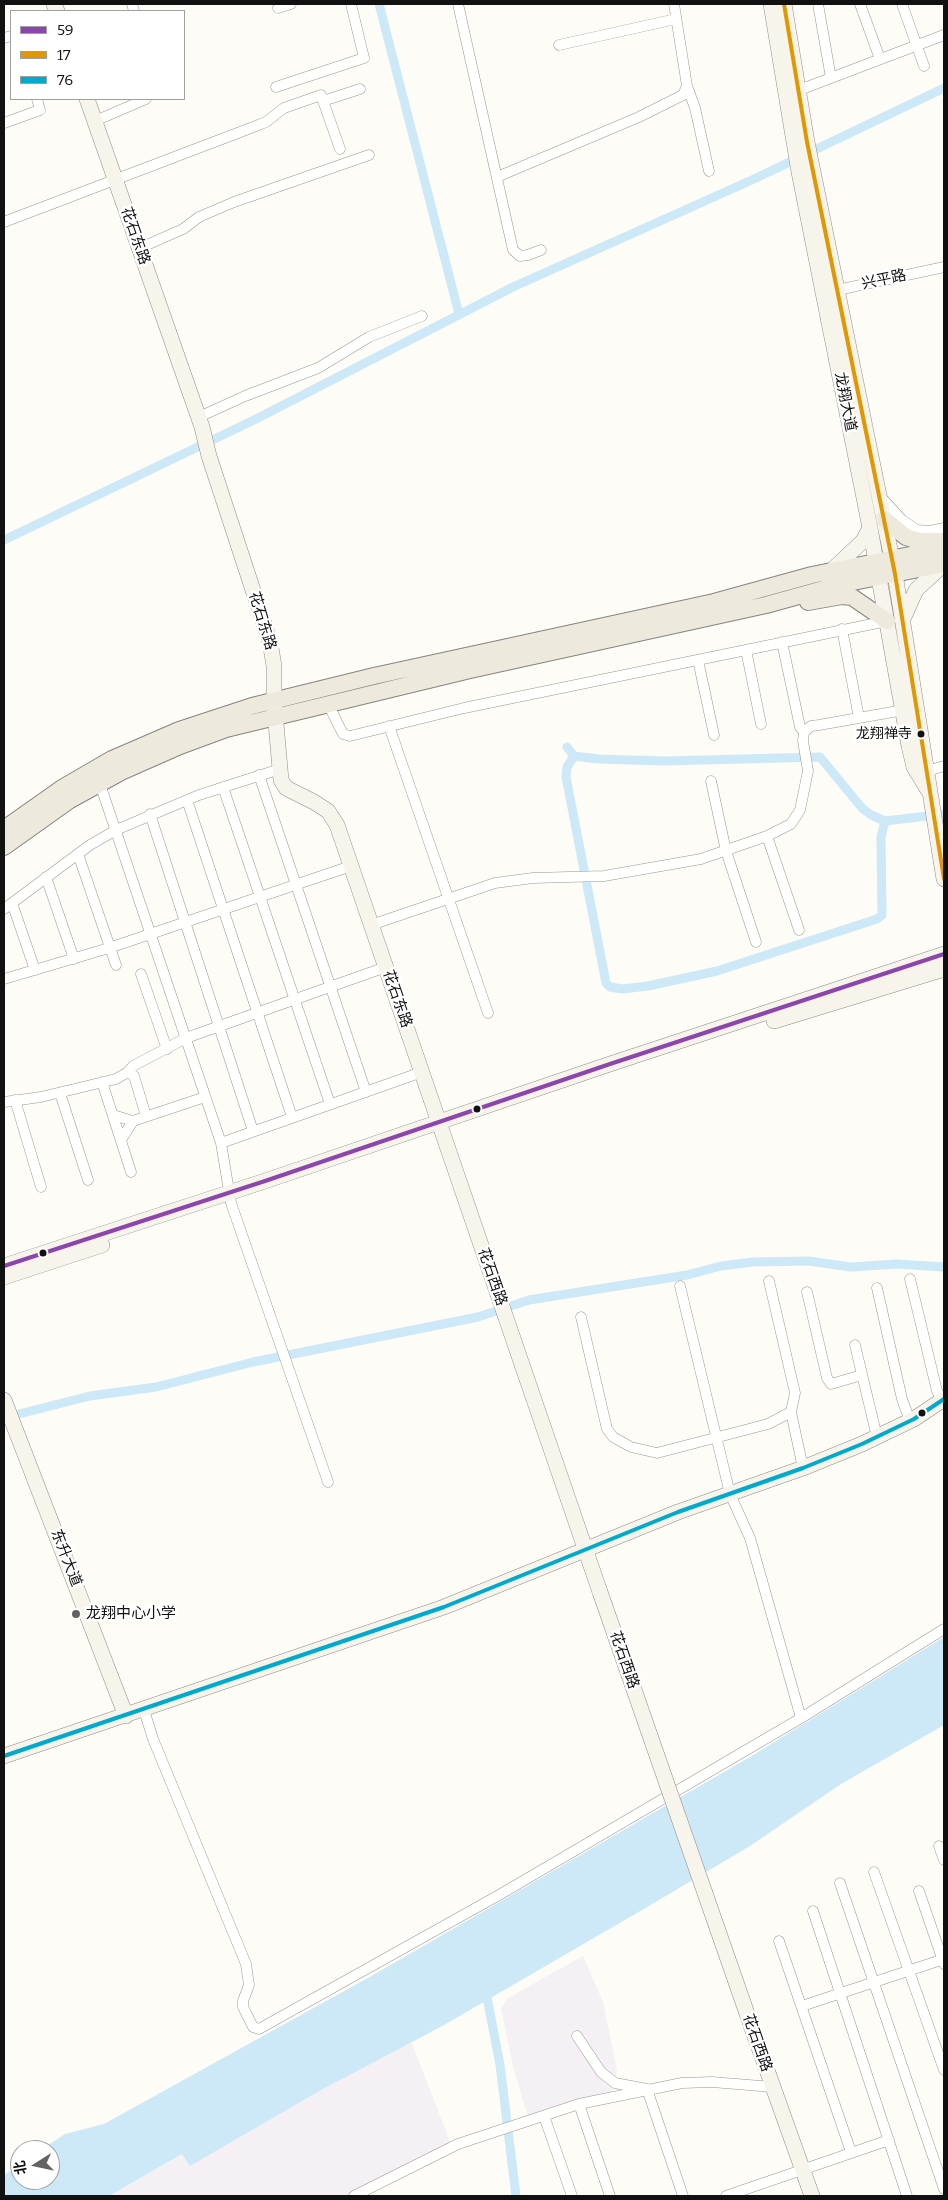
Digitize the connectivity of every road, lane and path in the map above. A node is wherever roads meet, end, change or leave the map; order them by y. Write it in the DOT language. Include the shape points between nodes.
graph roads {
  1 [pos="291,4"];
  2 [pos="351,4"];
  3 [pos="458,4"];
  4 [pos="674,4"];
  5 [pos="771,4"];
  6 [pos="784,4"];
  7 [pos="818,4"];
  8 [pos="860,4"];
  9 [pos="902,4"];
  10 [pos="278,8"];
  11 [pos="676,19"];
  12 [pos="944,35"];
  13 [pos="559,45"];
  14 [pos="917,45"];
  15 [pos="880,59"];
  16 [pos="924,66"];
  17 [pos="831,78"];
  18 [pos="687,86"];
  19 [pos="276,87"];
  20 [pos="360,89"];
  21 [pos="792,93"];
  22 [pos="37,100"];
  23 [pos="87,100"];
  24 [pos="140,100"];
  25 [pos="323,101"];
  26 [pos="95,121"];
  27 [pos="4,123"];
  28 [pos="340,149"];
  29 [pos="368,155"];
  30 [pos="709,171"];
  31 [pos="497,177"];
  32 [pos="116,180"];
  33 [pos="4,222"];
  34 [pos="140,248"];
  35 [pos="541,250"];
  36 [pos="944,267"];
  37 [pos="831,291"];
  38 [pos="422,316"];
  39 [pos="201,422"];
  40 [pos="879,494"];
  41 [pos="884,519"];
  42 [pos="870,528"];
  43 [pos="944,528"];
  44 [pos="944,541"];
  45 [pos="944,548"];
  46 [pos="944,564"];
  47 [pos="885,568"];
  48 [pos="831,571"];
  49 [pos="766,605"];
  50 [pos="895,620"];
  51 [pos="842,629"];
  52 [pos="782,642"];
  53 [pos="746,650"];
  54 [pos="698,660"];
  55 [pos="328,704"];
  56 [pos="275,708"];
  57 [pos="904,710"];
  58 [pos="858,718"];
  59 [pos="761,724"];
  60 [pos="389,726"];
  61 [pos="804,732"];
  62 [pos="714,735"];
  63 [pos="944,766"];
  64 [pos="280,769"];
  65 [pos="923,772"];
  66 [pos="259,775"];
  67 [pos="711,781"];
  68 [pos="100,784"];
  69 [pos="223,787"];
  70 [pos="187,800"];
  71 [pos="150,814"];
  72 [pos="4,829"];
  73 [pos="116,830"];
  74 [pos="767,836"];
  75 [pos="4,847"];
  76 [pos="726,851"];
  77 [pos="78,854"];
  78 [pos="351,866"];
  79 [pos="46,877"];
  80 [pos="944,879"];
  81 [pos="296,885"];
  82 [pos="260,897"];
  83 [pos="448,898"];
  84 [pos="8,906"];
  85 [pos="223,909"];
  86 [pos="185,922"];
  87 [pos="371,925"];
  88 [pos="799,930"];
  89 [pos="151,934"];
  90 [pos="756,942"];
  91 [pos="110,947"];
  92 [pos="944,954"];
  93 [pos="74,959"];
  94 [pos="116,965"];
  95 [pos="386,967"];
  96 [pos="944,969"];
  97 [pos="35,970"];
  98 [pos="141,974"];
  99 [pos="4,979"];
  100 [pos="330,986"];
  101 [pos="294,999"];
  102 [pos="258,1012"];
  103 [pos="488,1013"];
  104 [pos="219,1026"];
  105 [pos="186,1038"];
  106 [pos="167,1049"];
  107 [pos="128,1072"];
  108 [pos="422,1072"];
  109 [pos="102,1082"];
  110 [pos="366,1092"];
  111 [pos="60,1093"];
  112 [pos="205,1097"];
  113 [pos="15,1100"];
  114 [pos="4,1102"];
  115 [pos="330,1104"];
  116 [pos="113,1115"];
  117 [pos="146,1116"];
  118 [pos="292,1117"];
  119 [pos="133,1121"];
  120 [pos="441,1128"];
  121 [pos="253,1131"];
  122 [pos="121,1140"];
  123 [pos="221,1142"];
  124 [pos="131,1172"];
  125 [pos="88,1180"];
  126 [pos="42,1187"];
  127 [pos="230,1198"];
  128 [pos="4,1266"];
  129 [pos="4,1277"];
  130 [pos="910,1280"];
  131 [pos="769,1281"];
  132 [pos="680,1286"];
  133 [pos="877,1288"];
  134 [pos="808,1292"];
  135 [pos="581,1317"];
  136 [pos="855,1345"];
  137 [pos="862,1375"];
  138 [pos="943,1400"];
  139 [pos="6,1404"];
  140 [pos="791,1412"];
  141 [pos="910,1421"];
  142 [pos="877,1437"];
  143 [pos="716,1438"];
  144 [pos="803,1468"];
  145 [pos="328,1482"];
  146 [pos="730,1494"];
  147 [pos="586,1549"];
  148 [pos="944,1629"];
  149 [pos="144,1710"];
  150 [pos="126,1716"];
  151 [pos="801,1718"];
  152 [pos="4,1756"];
  153 [pos="939,1846"];
  154 [pos="944,1860"];
  155 [pos="874,1872"];
  156 [pos="840,1883"];
  157 [pos="920,1891"];
  158 [pos="813,1911"];
  159 [pos="779,1941"];
  160 [pos="944,1961"];
  161 [pos="909,1971"];
  162 [pos="874,1983"];
  163 [pos="840,1994"];
  164 [pos="802,2006"];
  165 [pos="577,2036"];
  166 [pos="944,2070"];
  167 [pos="773,2087"];
  168 [pos="647,2089"];
  169 [pos="578,2104"];
  170 [pos="544,2116"];
  171 [pos="888,2140"];
  172 [pos="850,2152"];
  173 [pos="802,2169"];
  174 [pos="944,2189"];
  175 [pos="354,2196"];
  176 [pos="572,2196"];
  177 [pos="610,2196"];
  178 [pos="683,2196"];
  179 [pos="726,2196"];
  180 [pos="812,2196"];
  181 [pos="907,2196"];
  1 -- 10 [label="street"];
  2 -- 19 [label="street" via="364,58"];
  3 -- 31 [label="street"];
  4 -- 11 [label="street"];
  5 -- 21 [label="street, 龙翔大道"];
  6 -- 21 [label="street, 龙翔大道"];
  7 -- 17 [label="street"];
  8 -- 15 [label="street"];
  9 -- 14 [label="street"];
  11 -- 13 [label="street"];
  11 -- 18 [label="street"];
  12 -- 14 [label="street"];
  14 -- 15 [label="street"];
  14 -- 16 [label="street"];
  15 -- 17 [label="street"];
  17 -- 21 [label="street"];
  18 -- 30 [label="street"];
  18 -- 31 [label="street" via="676,101"];
  20 -- 25 [label="street"];
  21 -- 37 [label="street, 龙翔大道"];
  22 -- 27 [label="street" via="40,110"];
  23 -- 26 [label="street, 花石东路"];
  24 -- 26 [label="street"];
  25 -- 28 [label="street"];
  25 -- 32 [label="street" via="321,95 284,108 266,122"];
  26 -- 32 [label="street, 花石东路"];
  29 -- 34 [label="street" via="234,202"];
  31 -- 35 [label="street" via="513,250 520,256"];
  32 -- 33 [label="street"];
  32 -- 34 [label="street, 花石东路"];
  34 -- 39 [label="street, 花石东路"];
  36 -- 37 [label="street, 兴平路"];
  37 -- 40 [label="street, 龙翔大道"];
  37 -- 42 [label="street, 龙翔大道"];
  38 -- 39 [label="street" via="370,337 318,368 245,396"];
  39 -- 56 [label="street, 花石东路" via="208,456 270,642"];
  40 -- 41 [label="street, 龙翔大道"];
  40 -- 43 [label="street" via="902,520 918,530"];
  41 -- 44 [label="main road" via="906,537 919,541"];
  41 -- 47 [label="street, 龙翔大道"];
  42 -- 47 [label="street, 龙翔大道"];
  42 -- 48 [label="street" via="862,541"];
  45 -- 47 [label="main road"];
  46 -- 47 [label="main road"];
  46 -- 50 [label="street" via="916,590"];
  47 -- 48 [label="main road"];
  47 -- 49 [label="main road"];
  47 -- 50 [label="street, 龙翔大道"];
  48 -- 56 [label="main road" via="771,584 705,604 374,676"];
  49 -- 50 [label="main road" via="788,606 852,597"];
  49 -- 55 [label="main road"];
  50 -- 51 [label="street"];
  50 -- 57 [label="street, 龙翔大道"];
  50 -- 65 [label="street, 龙翔大道"];
  51 -- 52 [label="street"];
  51 -- 58 [label="street"];
  52 -- 53 [label="street"];
  52 -- 61 [label="street" via="800,727"];
  53 -- 54 [label="street"];
  53 -- 59 [label="street"];
  54 -- 60 [label="street"];
  54 -- 62 [label="street"];
  55 -- 56 [label="main road"];
  55 -- 60 [label="street" via="343,734 350,736"];
  56 -- 64 [label="street, 花石东路"];
  56 -- 68 [label="main road" via="180,746"];
  56 -- 72 [label="main road" via="179,730 112,759 62,788"];
  57 -- 58 [label="street"];
  57 -- 65 [label="street, 龙翔大道" via="912,760"];
  58 -- 61 [label="street" via="811,726"];
  60 -- 83 [label="street"];
  61 -- 74 [label="street" via="808,771 800,810 791,824"];
  63 -- 65 [label="street"];
  64 -- 66 [label="street"];
  64 -- 78 [label="street, 花石东路" via="286,788 328,811 337,826"];
  65 -- 80 [label="street, 龙翔大道" via="931,796"];
  66 -- 69 [label="street"];
  66 -- 81 [label="street"];
  67 -- 76 [label="street"];
  68 -- 73 [label="street"];
  68 -- 75 [label="main road" via="70,800"];
  69 -- 70 [label="street"];
  69 -- 82 [label="street"];
  70 -- 71 [label="street"];
  70 -- 85 [label="street"];
  71 -- 73 [label="street"];
  71 -- 86 [label="street"];
  73 -- 77 [label="street"];
  73 -- 89 [label="street"];
  74 -- 76 [label="street"];
  74 -- 88 [label="street"];
  76 -- 83 [label="street" via="701,859 604,876 508,880"];
  76 -- 90 [label="street"];
  77 -- 79 [label="street"];
  77 -- 91 [label="street"];
  78 -- 81 [label="street"];
  78 -- 87 [label="street, 花石东路"];
  79 -- 84 [label="street"];
  79 -- 93 [label="street"];
  81 -- 82 [label="street"];
  81 -- 100 [label="street"];
  82 -- 85 [label="street"];
  82 -- 101 [label="street"];
  83 -- 87 [label="street"];
  83 -- 103 [label="street"];
  84 -- 97 [label="street"];
  85 -- 86 [label="street"];
  85 -- 102 [label="street"];
  86 -- 89 [label="street"];
  86 -- 104 [label="street"];
  87 -- 95 [label="street, 花石东路"];
  89 -- 91 [label="street"];
  89 -- 105 [label="street"];
  91 -- 93 [label="street"];
  91 -- 94 [label="street"];
  92 -- 120 [label="street" via="610,1064"];
  93 -- 97 [label="street"];
  95 -- 100 [label="street"];
  95 -- 108 [label="street, 花石东路"];
  96 -- 120 [label="street"];
  97 -- 99 [label="street"];
  98 -- 106 [label="street"];
  100 -- 101 [label="street"];
  100 -- 110 [label="street"];
  101 -- 102 [label="street"];
  101 -- 115 [label="street"];
  102 -- 104 [label="street"];
  102 -- 118 [label="street"];
  104 -- 105 [label="street"];
  104 -- 121 [label="street"];
  105 -- 106 [label="street"];
  105 -- 112 [label="street"];
  106 -- 107 [label="street" via="133,1066"];
  107 -- 109 [label="street"];
  107 -- 117 [label="street" via="134,1076"];
  108 -- 110 [label="street"];
  108 -- 120 [label="street, 花石东路"];
  109 -- 111 [label="street"];
  109 -- 116 [label="street"];
  110 -- 115 [label="street"];
  111 -- 113 [label="street"];
  111 -- 125 [label="street"];
  112 -- 117 [label="street"];
  112 -- 123 [label="street"];
  113 -- 114 [label="street"];
  113 -- 126 [label="street"];
  115 -- 118 [label="street"];
  116 -- 119 [label="street"];
  116 -- 122 [label="street"];
  117 -- 119 [label="street"];
  118 -- 121 [label="street"];
  119 -- 122 [label="street"];
  120 -- 127 [label="street"];
  120 -- 147 [label="street, 花石西路"];
  121 -- 123 [label="street"];
  122 -- 124 [label="street"];
  123 -- 127 [label="street"];
  127 -- 128 [label="street"];
  127 -- 129 [label="street"];
  127 -- 145 [label="street"];
  130 -- 138 [label="street" via="936,1391"];
  131 -- 140 [label="street" via="795,1393"];
  132 -- 143 [label="street"];
  133 -- 141 [label="street"];
  134 -- 137 [label="street" via="827,1378 831,1384"];
  135 -- 143 [label="street" via="607,1428 613,1437 631,1447 656,1453"];
  136 -- 137 [label="street"];
  137 -- 142 [label="street"];
  138 -- 141 [label="street"];
  139 -- 150 [label="street, 东升大道"];
  140 -- 143 [label="street" via="768,1424"];
  140 -- 144 [label="street"];
  141 -- 142 [label="street"];
  142 -- 144 [label="street"];
  143 -- 146 [label="street"];
  144 -- 146 [label="street"];
  146 -- 147 [label="street"];
  146 -- 151 [label="street" via="750,1538"];
  147 -- 149 [label="street" via="434,1610"];
  147 -- 167 [label="street, 花石西路, bridge"];
  148 -- 151 [label="street"];
  149 -- 150 [label="street"];
  149 -- 151 [label="street" via="246,1964 249,1985 244,2007 253,2027 259,2029 425,1938"];
  150 -- 152 [label="street"];
  153 -- 154 [label="street"];
  155 -- 161 [label="street"];
  156 -- 162 [label="street"];
  157 -- 160 [label="street"];
  158 -- 163 [label="street"];
  159 -- 164 [label="street"];
  160 -- 161 [label="street"];
  161 -- 162 [label="street"];
  161 -- 166 [label="street"];
  162 -- 163 [label="street"];
  162 -- 174 [label="street"];
  163 -- 164 [label="street"];
  163 -- 171 [label="street"];
  164 -- 172 [label="street"];
  165 -- 168 [label="street" via="601,2072 615,2083"];
  167 -- 168 [label="street" via="712,2082"];
  167 -- 173 [label="street, 花石西路"];
  168 -- 169 [label="street"];
  168 -- 178 [label="street"];
  169 -- 170 [label="street"];
  169 -- 177 [label="street"];
  170 -- 175 [label="street" via="458,2144"];
  170 -- 176 [label="street"];
  171 -- 172 [label="street"];
  171 -- 181 [label="street"];
  172 -- 173 [label="street"];
  173 -- 179 [label="street"];
  173 -- 180 [label="street, 花石西路"];
}
